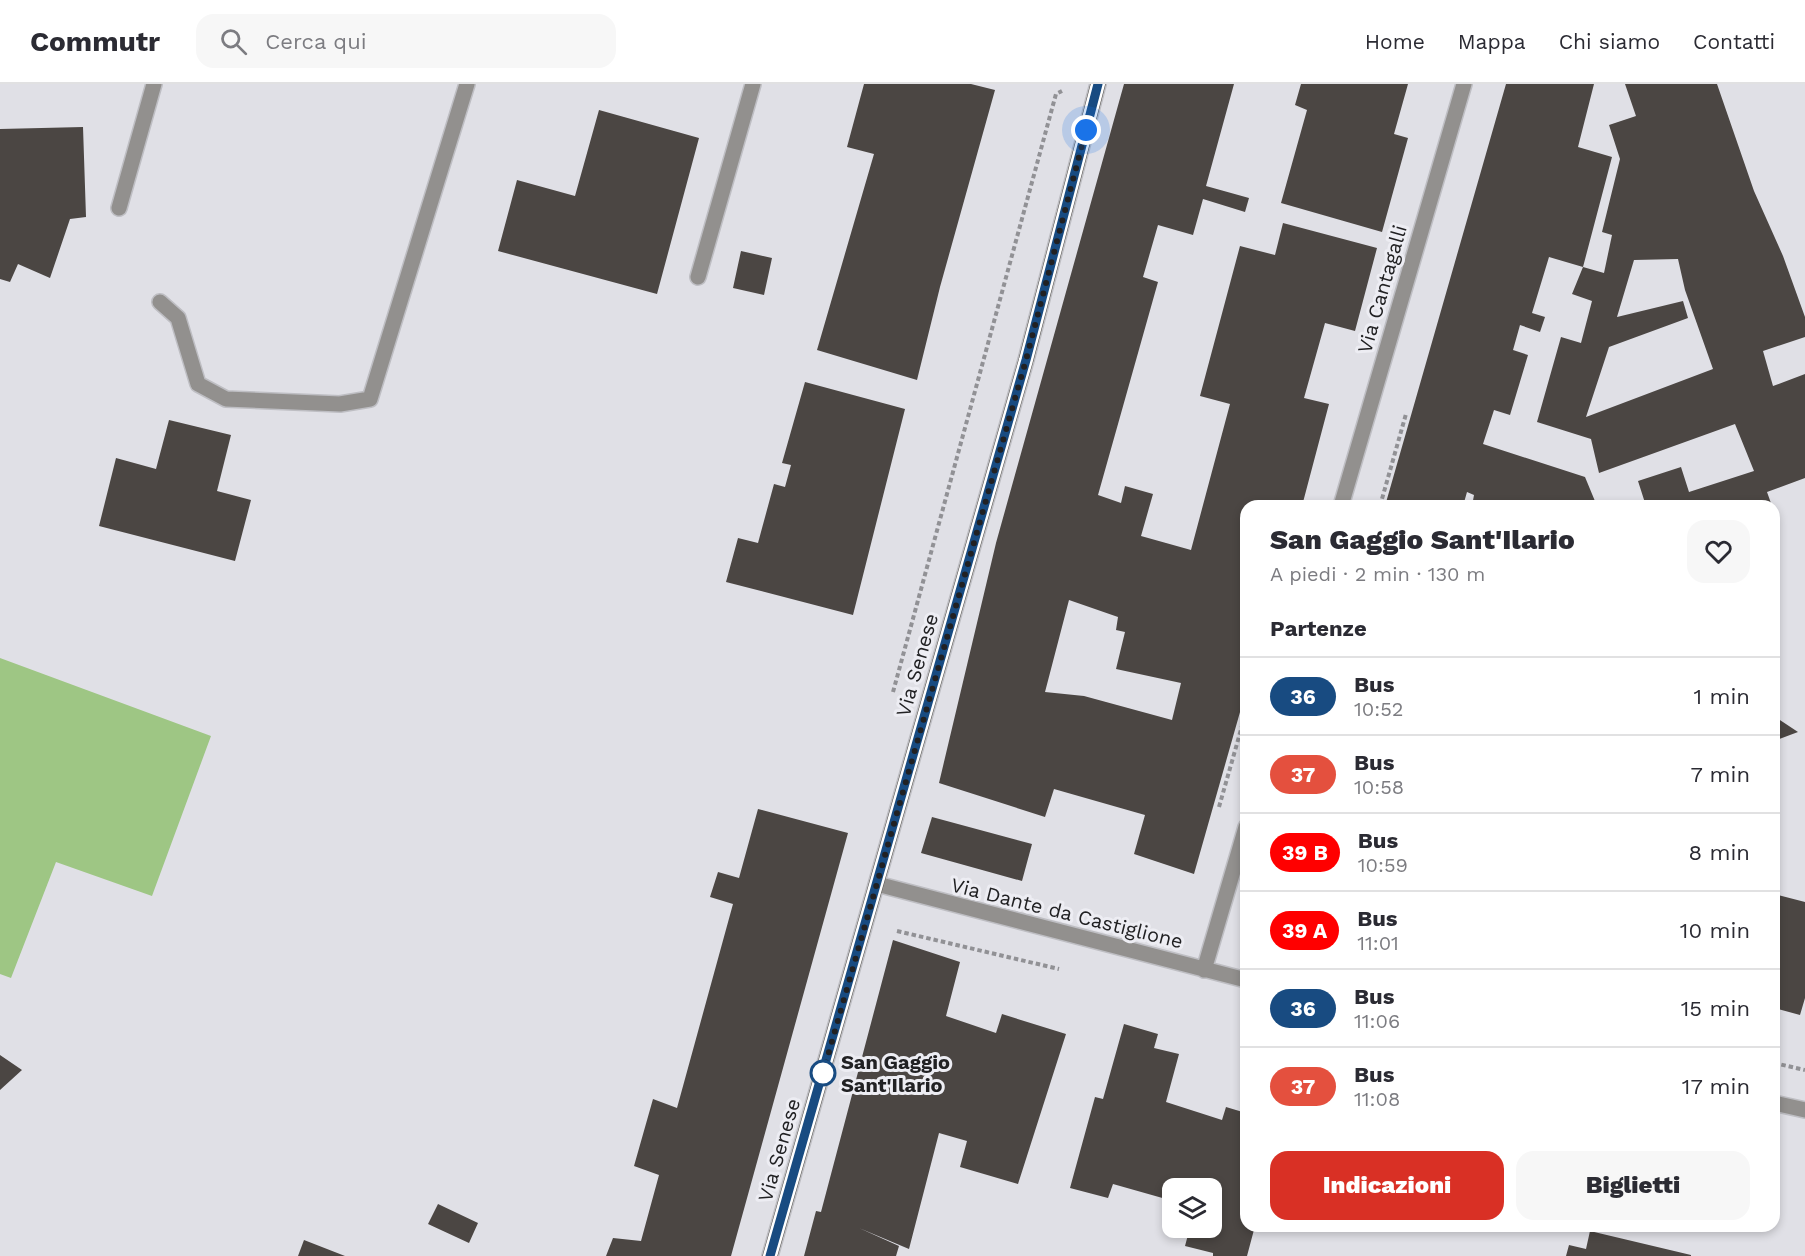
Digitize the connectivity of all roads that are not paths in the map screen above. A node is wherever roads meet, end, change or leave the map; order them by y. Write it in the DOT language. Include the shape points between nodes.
graph roads {
  1 [pos="154,84"];
  2 [pos="467,84"];
  3 [pos="753,84"];
  4 [pos="1098,84"];
  5 [pos="1464,84"];
  6 [pos="119,208"];
  7 [pos="698,277"];
  8 [pos="160,302"];
  9 [pos="1343,500"];
  10 [pos="1240,847"];
  11 [pos="877,884"];
  12 [pos="1204,970"];
  13 [pos="1240,979"];
  14 [pos="1780,1104"];
  15 [pos="1805,1110"];
  16 [pos="770,1256"];
  1 -- 6 [label="street"];
  2 -- 8 [label="street" via="370,399 340,404 226,399 198,384 178,318"];
  3 -- 7 [label="street"];
  4 -- 11 [label="main road, Via Senese" via="1026,360"];
  5 -- 9 [label="street, Via Cantagalli"];
  10 -- 12 [label="street"];
  11 -- 12 [label="street, Via Dante da Castiglione"];
  11 -- 16 [label="main road, Via Senese"];
  12 -- 13 [label="street, Via Dante da Castiglione"];
  14 -- 15 [label="street"];
}
